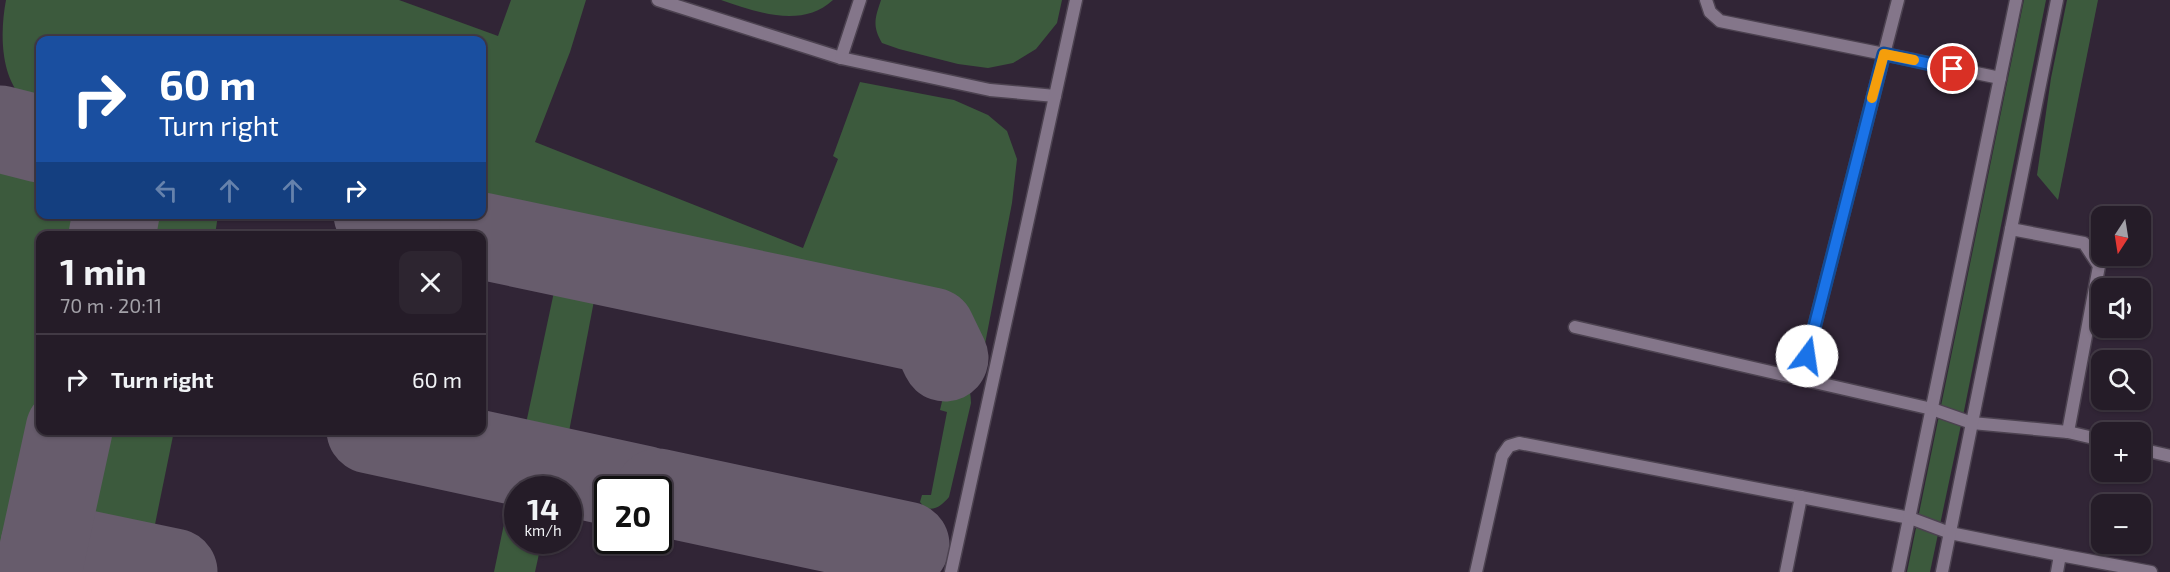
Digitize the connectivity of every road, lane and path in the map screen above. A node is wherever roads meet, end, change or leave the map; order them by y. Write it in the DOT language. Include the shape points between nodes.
graph roads {
  1 [pos="658,0"];
  2 [pos="860,0"];
  3 [pos="1076,0"];
  4 [pos="1706,0"];
  5 [pos="1898,0"];
  6 [pos="2016,0"];
  7 [pos="2057,0"];
  8 [pos="1884,54"];
  9 [pos="841,58"];
  10 [pos="2000,78"];
  11 [pos="1055,96"];
  12 [pos="2011,229"];
  13 [pos="1575,327"];
  14 [pos="1801,379"];
  15 [pos="1932,410"];
  16 [pos="1972,423"];
  17 [pos="2068,432"];
  18 [pos="2091,437"];
  19 [pos="2151,452"];
  20 [pos="2170,456"];
  21 [pos="1801,497"];
  22 [pos="1910,518"];
  23 [pos="1950,533"];
  24 [pos="2060,555"];
  25 [pos="951,572"];
  26 [pos="1476,572"];
  27 [pos="1786,572"];
  28 [pos="1898,572"];
  29 [pos="1942,572"];
  30 [pos="2057,572"];
  31 [pos="2151,572"];
  1 -- 9 [label="lane"];
  2 -- 9 [label="lane"];
  3 -- 11 [label="lane"];
  4 -- 8 [label="lane" via="1710,12 1720,21"];
  5 -- 8 [label="lane"];
  6 -- 10 [label="lane"];
  7 -- 12 [label="lane"];
  8 -- 10 [label="lane"];
  8 -- 14 [label="lane"];
  9 -- 11 [label="lane" via="990,90"];
  10 -- 15 [label="lane"];
  11 -- 25 [label="lane"];
  12 -- 16 [label="lane"];
  12 -- 17 [label="lane" via="2084,243 2099,266"];
  13 -- 14 [label="lane"];
  14 -- 15 [label="lane"];
  15 -- 16 [label="lane"];
  15 -- 22 [label="lane"];
  16 -- 17 [label="lane"];
  16 -- 23 [label="lane"];
  17 -- 18 [label="lane"];
  19 -- 20 [label="lane"];
  21 -- 22 [label="lane"];
  21 -- 26 [label="lane" via="1519,443 1509,446 1502,456"];
  21 -- 27 [label="lane"];
  22 -- 23 [label="lane"];
  22 -- 28 [label="lane"];
  23 -- 24 [label="lane"];
  23 -- 29 [label="lane"];
  24 -- 30 [label="lane"];
  24 -- 31 [label="lane"];
}
